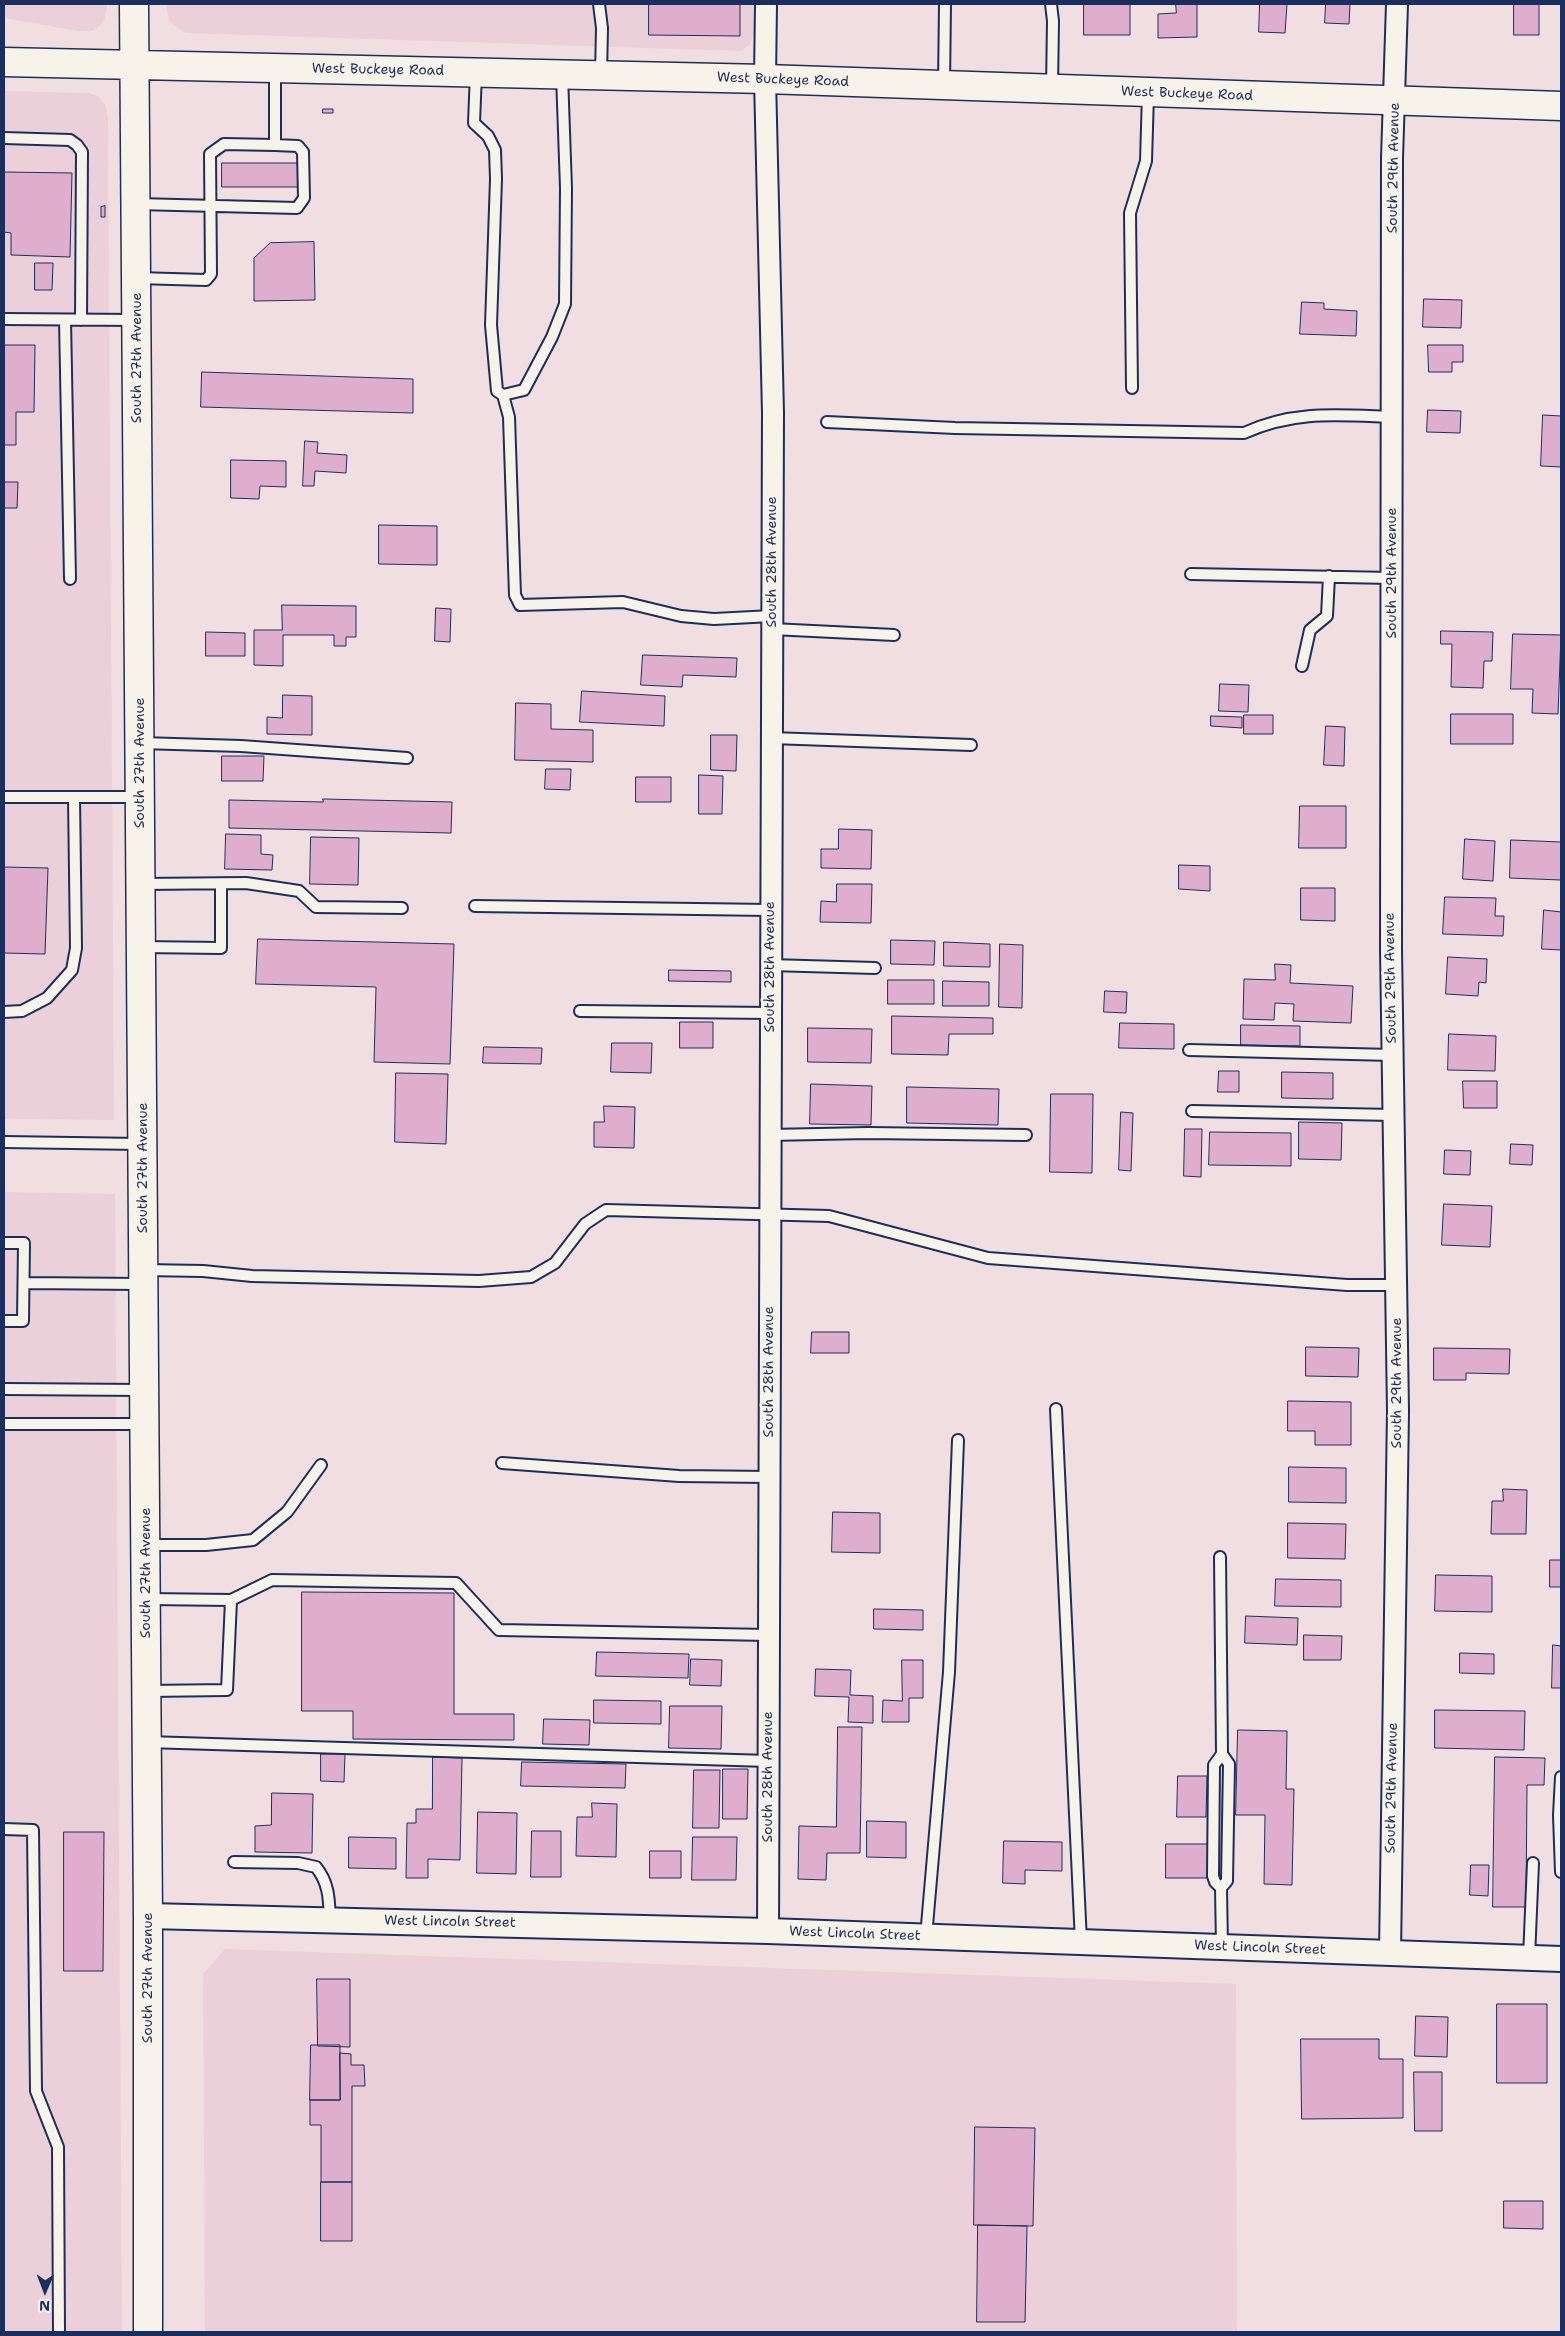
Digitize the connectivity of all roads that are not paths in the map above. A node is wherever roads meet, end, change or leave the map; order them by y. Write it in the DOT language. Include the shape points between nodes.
graph roads {
  1 [pos="134,4"];
  2 [pos="599,4"];
  3 [pos="766,4"];
  4 [pos="945,4"];
  5 [pos="1051,4"];
  6 [pos="1397,4"];
  7 [pos="4,62"];
  8 [pos="135,64"];
  9 [pos="274,68"];
  10 [pos="476,72"];
  11 [pos="562,74"];
  12 [pos="601,75"];
  13 [pos="765,79"];
  14 [pos="944,86"];
  15 [pos="1052,89"];
  16 [pos="1148,93"];
  17 [pos="1395,102"];
  18 [pos="1561,106"];
  19 [pos="4,138"];
  20 [pos="275,145"];
  21 [pos="136,204"];
  22 [pos="210,206"];
  23 [pos="136,278"];
  24 [pos="4,319"];
  25 [pos="65,320"];
  26 [pos="81,320"];
  27 [pos="137,320"];
  28 [pos="1132,388"];
  29 [pos="503,396"];
  30 [pos="1392,417"];
  31 [pos="827,422"];
  32 [pos="1191,574"];
  33 [pos="1329,576"];
  34 [pos="1392,578"];
  35 [pos="70,579"];
  36 [pos="772,622"];
  37 [pos="894,635"];
  38 [pos="1302,666"];
  39 [pos="771,738"];
  40 [pos="140,743"];
  41 [pos="971,745"];
  42 [pos="407,758"];
  43 [pos="4,797"];
  44 [pos="74,797"];
  45 [pos="140,797"];
  46 [pos="141,884"];
  47 [pos="221,884"];
  48 [pos="475,906"];
  49 [pos="402,908"];
  50 [pos="770,910"];
  51 [pos="141,947"];
  52 [pos="770,965"];
  53 [pos="875,968"];
  54 [pos="580,1011"];
  55 [pos="4,1012"];
  56 [pos="770,1013"];
  57 [pos="1190,1050"];
  58 [pos="1392,1055"];
  59 [pos="1192,1112"];
  60 [pos="1393,1115"];
  61 [pos="769,1135"];
  62 [pos="1026,1135"];
  63 [pos="4,1142"];
  64 [pos="143,1144"];
  65 [pos="769,1214"];
  66 [pos="4,1243"];
  67 [pos="143,1277"];
  68 [pos="24,1283"];
  69 [pos="1396,1285"];
  70 [pos="4,1320"];
  71 [pos="4,1389"];
  72 [pos="144,1390"];
  73 [pos="1056,1409"];
  74 [pos="4,1424"];
  75 [pos="144,1424"];
  76 [pos="958,1440"];
  77 [pos="502,1463"];
  78 [pos="321,1466"];
  79 [pos="769,1477"];
  80 [pos="146,1545"];
  81 [pos="1220,1557"];
  82 [pos="146,1599"];
  83 [pos="231,1600"];
  84 [pos="769,1635"];
  85 [pos="147,1691"];
  86 [pos="147,1742"];
  87 [pos="1222,1754"];
  88 [pos="768,1761"];
  89 [pos="1561,1777"];
  90 [pos="4,1829"];
  91 [pos="234,1862"];
  92 [pos="1533,1864"];
  93 [pos="1561,1872"];
  94 [pos="1221,1888"];
  95 [pos="148,1916"];
  96 [pos="330,1919"];
  97 [pos="768,1931"];
  98 [pos="926,1937"];
  99 [pos="1081,1942"];
  100 [pos="1222,1947"];
  101 [pos="1390,1953"];
  102 [pos="1529,1958"];
  103 [pos="1561,1959"];
  104 [pos="59,2332"];
  105 [pos="148,2332"];
  1 -- 8 [label="main road, South 27th Avenue"];
  2 -- 12 [label="lane"];
  3 -- 13 [label="street, South 28th Avenue"];
  4 -- 14 [label="lane"];
  5 -- 15 [label="lane"];
  6 -- 17 [label="street, South 29th Avenue"];
  7 -- 8 [label="main road, West Buckeye Road"];
  8 -- 9 [label="main road, West Buckeye Road"];
  8 -- 21 [label="main road, South 27th Avenue"];
  9 -- 10 [label="main road, West Buckeye Road"];
  9 -- 20 [label="lane"];
  10 -- 11 [label="main road, West Buckeye Road"];
  10 -- 29 [label="lane" via="474,124 488,136 495,150 491,325 497,391"];
  11 -- 12 [label="main road, West Buckeye Road"];
  11 -- 29 [label="lane" via="566,188 565,304 524,390"];
  12 -- 13 [label="main road, West Buckeye Road"];
  13 -- 14 [label="main road, West Buckeye Road"];
  13 -- 36 [label="street, South 28th Avenue" via="773,413"];
  14 -- 15 [label="main road, West Buckeye Road"];
  15 -- 16 [label="main road, West Buckeye Road"];
  16 -- 17 [label="main road, West Buckeye Road"];
  16 -- 28 [label="lane" via="1146,161 1130,213"];
  17 -- 18 [label="main road, West Buckeye Road"];
  17 -- 30 [label="street, South 29th Avenue"];
  19 -- 26 [label="lane" via="70,140 82,152"];
  20 -- 22 [label="lane" via="224,144 216,148 210,154"];
  20 -- 22 [label="lane" via="298,146 303,152 304,198 297,208"];
  21 -- 22 [label="lane"];
  21 -- 23 [label="main road, South 27th Avenue"];
  22 -- 23 [label="lane" via="211,274 206,280"];
  23 -- 27 [label="main road, South 27th Avenue"];
  24 -- 25 [label="lane"];
  25 -- 26 [label="lane"];
  25 -- 35 [label="lane"];
  26 -- 27 [label="lane"];
  27 -- 40 [label="main road, South 27th Avenue"];
  29 -- 36 [label="lane" via="509,417 515,595 520,605 623,602 681,616"];
  30 -- 31 [label="lane" via="1314,414 1267,423 1244,434"];
  30 -- 34 [label="street, South 29th Avenue"];
  32 -- 33 [label="lane"];
  33 -- 34 [label="lane"];
  33 -- 38 [label="lane" via="1327,616 1310,630"];
  34 -- 58 [label="street, South 29th Avenue"];
  36 -- 37 [label="lane"];
  36 -- 39 [label="street, South 28th Avenue"];
  39 -- 41 [label="lane"];
  39 -- 50 [label="street, South 28th Avenue"];
  40 -- 42 [label="lane" via="241,746"];
  40 -- 45 [label="main road, South 27th Avenue"];
  43 -- 44 [label="lane"];
  44 -- 45 [label="lane"];
  44 -- 55 [label="lane" via="76,948 72,970 47,998 22,1012"];
  45 -- 46 [label="main road, South 27th Avenue"];
  46 -- 47 [label="lane"];
  46 -- 51 [label="main road, South 27th Avenue"];
  47 -- 49 [label="lane" via="246,883 299,891 316,907"];
  47 -- 51 [label="lane" via="221,948"];
  48 -- 50 [label="lane"];
  50 -- 52 [label="street, South 28th Avenue"];
  51 -- 64 [label="main road, South 27th Avenue"];
  52 -- 53 [label="lane"];
  52 -- 56 [label="street, South 28th Avenue"];
  54 -- 56 [label="lane"];
  56 -- 61 [label="street, South 28th Avenue"];
  57 -- 58 [label="lane"];
  58 -- 60 [label="street, South 29th Avenue"];
  59 -- 60 [label="lane"];
  60 -- 69 [label="street, South 29th Avenue"];
  61 -- 62 [label="lane"];
  61 -- 65 [label="street, South 28th Avenue"];
  63 -- 64 [label="lane"];
  64 -- 67 [label="main road, South 27th Avenue"];
  65 -- 67 [label="lane" via="606,1210 585,1224 555,1263 531,1277 479,1281 252,1276 203,1271"];
  65 -- 69 [label="lane" via="829,1216 988,1258 1347,1285"];
  65 -- 79 [label="street, South 28th Avenue"];
  66 -- 68 [label="lane" via="24,1243"];
  67 -- 68 [label="lane"];
  67 -- 72 [label="main road, South 27th Avenue"];
  68 -- 70 [label="lane" via="23,1320"];
  69 -- 101 [label="street, South 29th Avenue" via="1398,1411"];
  71 -- 72 [label="lane"];
  72 -- 75 [label="main road, South 27th Avenue"];
  73 -- 99 [label="lane"];
  74 -- 75 [label="lane"];
  75 -- 80 [label="main road, South 27th Avenue"];
  76 -- 98 [label="lane" via="949,1672"];
  77 -- 79 [label="lane" via="679,1476"];
  78 -- 80 [label="lane" via="287,1512 253,1540 206,1545"];
  79 -- 84 [label="street, South 28th Avenue"];
  80 -- 82 [label="main road, South 27th Avenue"];
  81 -- 87 [label="lane"];
  82 -- 83 [label="lane"];
  82 -- 85 [label="main road, South 27th Avenue"];
  83 -- 84 [label="lane" via="272,1580 456,1582 499,1630"];
  83 -- 85 [label="lane" via="227,1690"];
  84 -- 88 [label="street, South 28th Avenue"];
  85 -- 86 [label="main road, South 27th Avenue"];
  86 -- 88 [label="lane"];
  86 -- 95 [label="main road, South 27th Avenue"];
  87 -- 94 [label="lane" via="1229,1764 1227,1881"];
  87 -- 94 [label="lane" via="1214,1765 1213,1876"];
  88 -- 97 [label="street, South 28th Avenue"];
  89 -- 93 [label="lane"];
  90 -- 104 [label="lane" via="33,1830 36,2091 58,2148"];
  91 -- 96 [label="lane" via="316,1866 325,1878"];
  92 -- 102 [label="lane"];
  94 -- 100 [label="lane"];
  95 -- 96 [label="street, West Lincoln Street"];
  95 -- 105 [label="main road, South 27th Avenue"];
  96 -- 97 [label="street, West Lincoln Street"];
  97 -- 98 [label="street, West Lincoln Street"];
  98 -- 99 [label="street, West Lincoln Street"];
  99 -- 100 [label="street, West Lincoln Street"];
  100 -- 101 [label="street, West Lincoln Street"];
  101 -- 102 [label="street, West Lincoln Street"];
  102 -- 103 [label="street, West Lincoln Street"];
}
